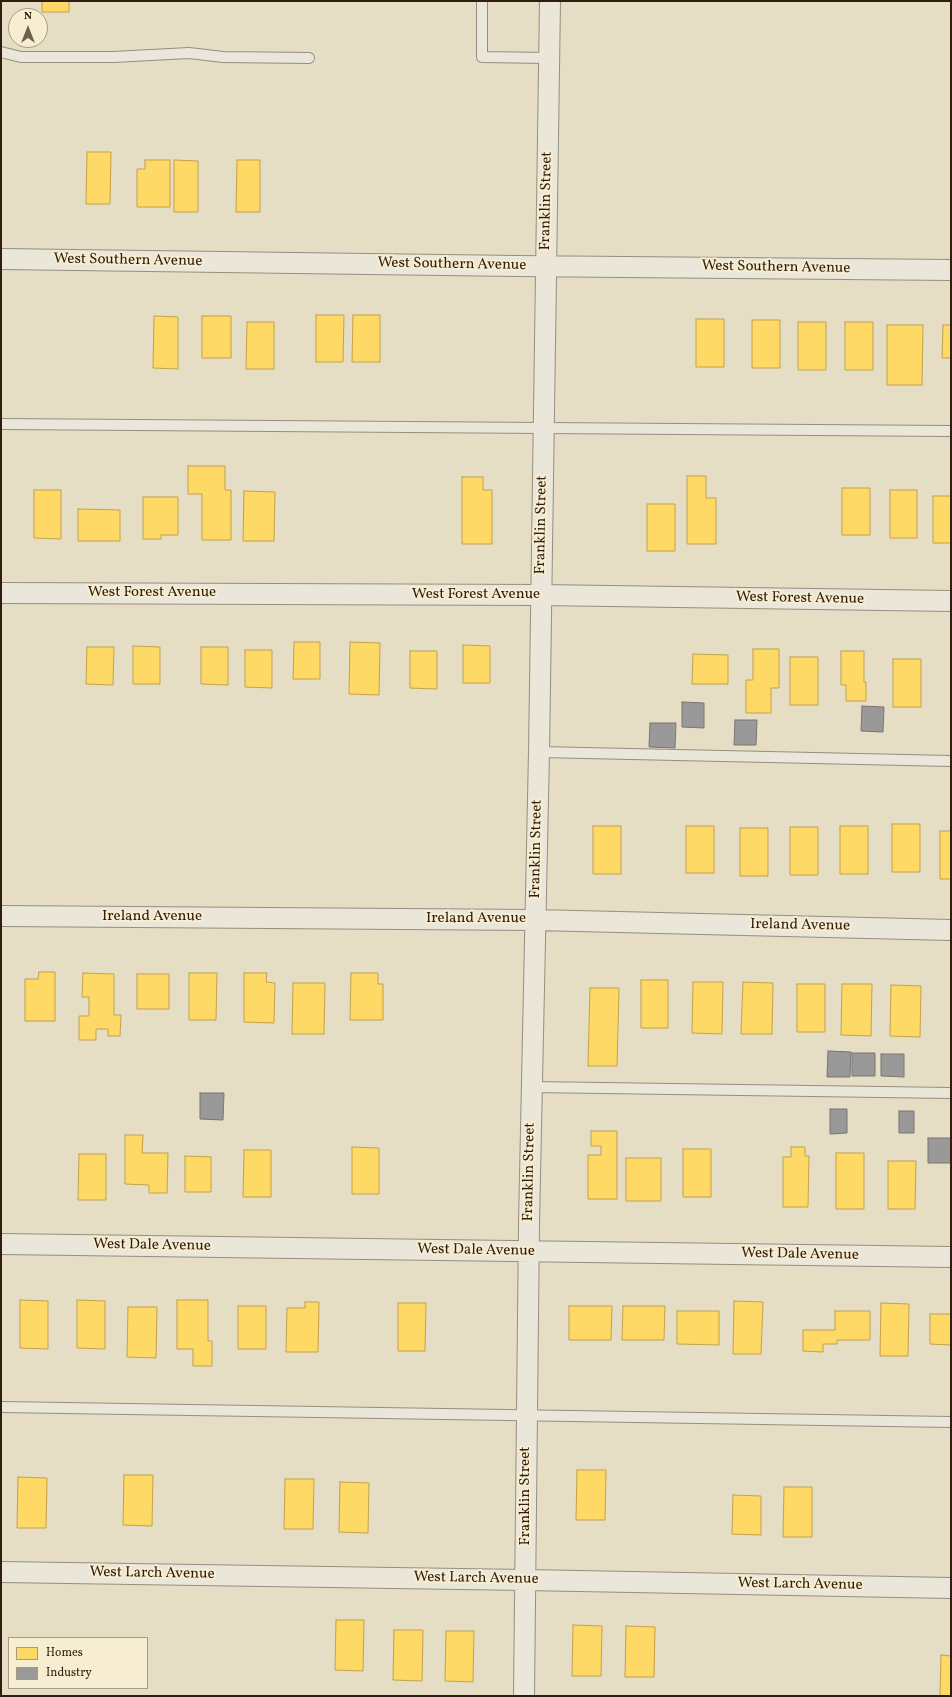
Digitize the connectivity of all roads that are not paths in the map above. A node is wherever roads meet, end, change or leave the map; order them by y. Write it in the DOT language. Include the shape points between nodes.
graph roads {
  1 [pos="482,1"];
  2 [pos="550,1"];
  3 [pos="1,52"];
  4 [pos="309,58"];
  5 [pos="550,58"];
  6 [pos="1,259"];
  7 [pos="546,266"];
  8 [pos="951,270"];
  9 [pos="1,424"];
  10 [pos="544,428"];
  11 [pos="951,431"];
  12 [pos="1,593"];
  13 [pos="541,595"];
  14 [pos="951,601"];
  15 [pos="539,752"];
  16 [pos="951,761"];
  17 [pos="1,916"];
  18 [pos="536,920"];
  19 [pos="951,930"];
  20 [pos="532,1087"];
  21 [pos="951,1093"];
  22 [pos="1,1244"];
  23 [pos="529,1251"];
  24 [pos="951,1258"];
  25 [pos="1,1407"];
  26 [pos="526,1416"];
  27 [pos="951,1422"];
  28 [pos="1,1572"];
  29 [pos="525,1580"];
  30 [pos="951,1588"];
  31 [pos="524,1696"];
  1 -- 5 [label="lane" via="482,57"];
  2 -- 5 [label="street, Franklin Street"];
  3 -- 4 [label="lane" via="21,56 189,53"];
  5 -- 7 [label="street, Franklin Street"];
  6 -- 7 [label="street, West Southern Avenue"];
  7 -- 8 [label="street, West Southern Avenue"];
  7 -- 10 [label="street, Franklin Street"];
  9 -- 10 [label="lane"];
  10 -- 11 [label="lane"];
  10 -- 13 [label="street, Franklin Street"];
  12 -- 13 [label="street, West Forest Avenue"];
  13 -- 14 [label="street, West Forest Avenue"];
  13 -- 15 [label="street, Franklin Street"];
  15 -- 16 [label="lane"];
  15 -- 18 [label="street, Franklin Street"];
  17 -- 18 [label="street, Ireland Avenue"];
  18 -- 19 [label="street, Ireland Avenue"];
  18 -- 20 [label="street, Franklin Street"];
  20 -- 21 [label="lane"];
  20 -- 23 [label="street, Franklin Street"];
  22 -- 23 [label="street, West Dale Avenue"];
  23 -- 24 [label="street, West Dale Avenue"];
  23 -- 26 [label="street, Franklin Street"];
  25 -- 26 [label="lane"];
  26 -- 27 [label="lane"];
  26 -- 29 [label="street, Franklin Street"];
  28 -- 29 [label="street, West Larch Avenue"];
  29 -- 30 [label="street, West Larch Avenue"];
  29 -- 31 [label="street, Franklin Street"];
}
